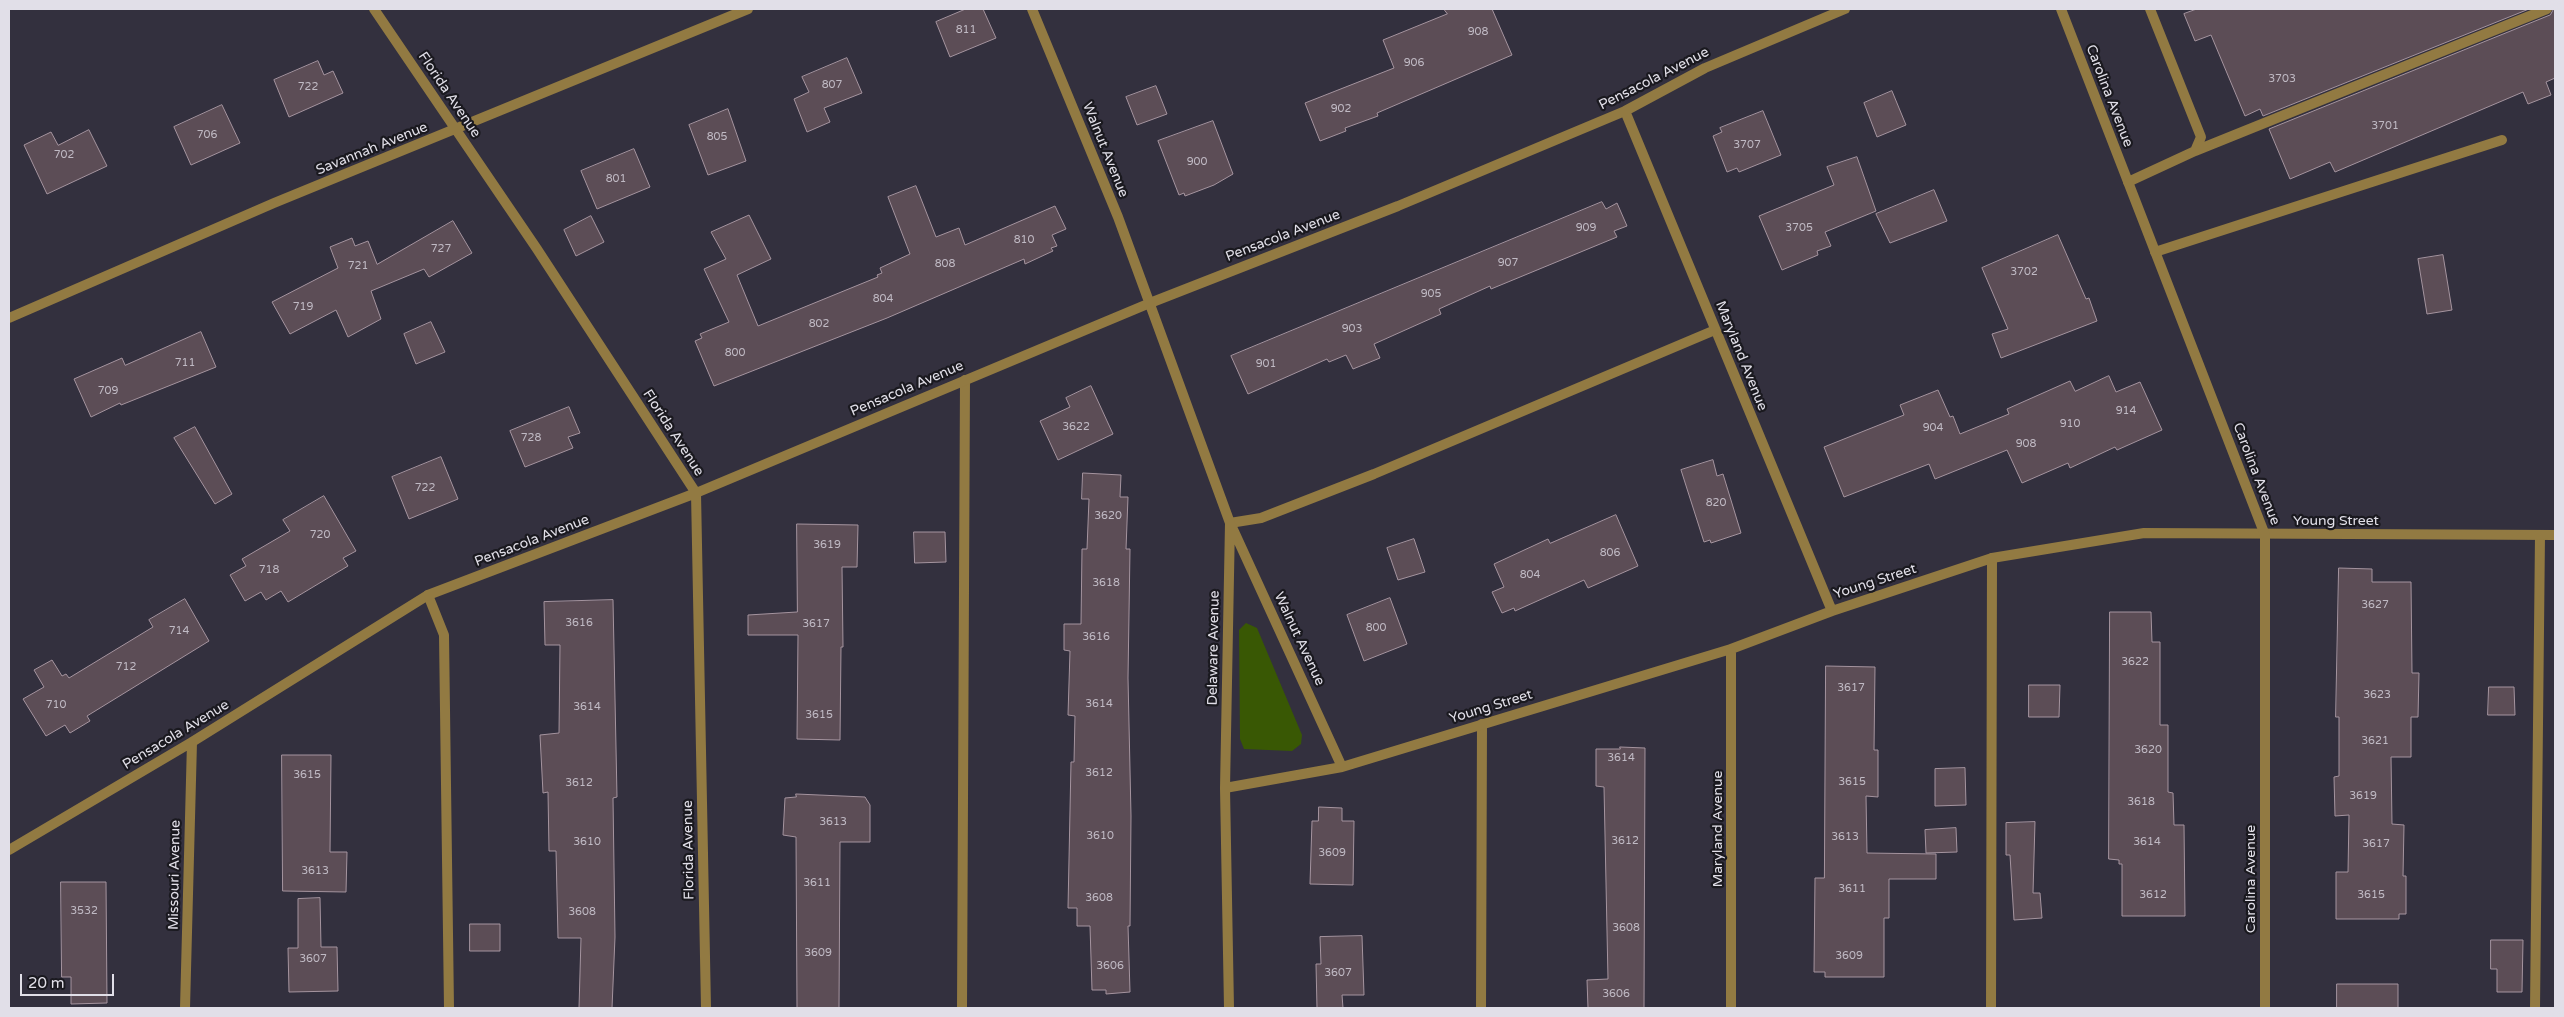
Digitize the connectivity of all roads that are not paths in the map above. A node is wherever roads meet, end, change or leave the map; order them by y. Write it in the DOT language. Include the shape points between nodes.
graph roads {
  1 [pos="374,9"];
  2 [pos="748,9"];
  3 [pos="1032,9"];
  4 [pos="1845,9"];
  5 [pos="2061,9"];
  6 [pos="2150,9"];
  7 [pos="2547,9"];
  8 [pos="1624,111"];
  9 [pos="456,130"];
  10 [pos="2502,140"];
  11 [pos="2195,151"];
  12 [pos="2128,182"];
  13 [pos="2155,252"];
  14 [pos="1150,303"];
  15 [pos="9,318"];
  16 [pos="1715,330"];
  17 [pos="965,380"];
  18 [pos="696,493"];
  19 [pos="1230,523"];
  20 [pos="2265,535"];
  21 [pos="2540,535"];
  22 [pos="2555,535"];
  23 [pos="1992,558"];
  24 [pos="428,595"];
  25 [pos="1832,611"];
  26 [pos="1731,649"];
  27 [pos="1482,724"];
  28 [pos="192,742"];
  29 [pos="1342,767"];
  30 [pos="1225,788"];
  31 [pos="9,850"];
  32 [pos="185,1008"];
  33 [pos="449,1008"];
  34 [pos="706,1008"];
  35 [pos="962,1008"];
  36 [pos="1228,1008"];
  37 [pos="1481,1008"];
  38 [pos="1732,1008"];
  39 [pos="1991,1008"];
  40 [pos="2265,1008"];
  41 [pos="2535,1008"];
  1 -- 9 [label="street, Florida Avenue"];
  2 -- 9 [label="street, Savannah Avenue"];
  3 -- 14 [label="street, Walnut Avenue"];
  4 -- 8 [label="street, Pensacola Avenue" via="1705,68"];
  5 -- 12 [label="street, Carolina Avenue"];
  6 -- 11 [label="street" via="2202,137"];
  7 -- 11 [label="street"];
  8 -- 14 [label="street, Pensacola Avenue" via="1398,206"];
  8 -- 16 [label="street, Maryland Avenue"];
  9 -- 15 [label="street, Savannah Avenue" via="274,203"];
  9 -- 18 [label="street, Florida Avenue"];
  10 -- 13 [label="street"];
  11 -- 12 [label="street"];
  12 -- 13 [label="street, Carolina Avenue"];
  13 -- 20 [label="street, Carolina Avenue"];
  14 -- 17 [label="street, Pensacola Avenue"];
  14 -- 19 [label="street, Delaware Avenue"];
  16 -- 19 [label="street" via="1374,474 1261,518"];
  16 -- 25 [label="street, Maryland Avenue"];
  17 -- 18 [label="street, Pensacola Avenue"];
  17 -- 35 [label="street"];
  18 -- 24 [label="street, Pensacola Avenue"];
  18 -- 34 [label="street, Florida Avenue"];
  19 -- 29 [label="street, Walnut Avenue"];
  19 -- 30 [label="street, Delaware Avenue"];
  20 -- 21 [label="street, Young Street"];
  20 -- 23 [label="street, Young Street" via="2144,533"];
  20 -- 40 [label="street, Carolina Avenue"];
  21 -- 22 [label="street, Young Street"];
  21 -- 41 [label="street"];
  23 -- 25 [label="street, Young Street"];
  23 -- 39 [label="street"];
  24 -- 28 [label="street, Pensacola Avenue"];
  24 -- 33 [label="street" via="444,636"];
  25 -- 26 [label="street, Young Street"];
  26 -- 27 [label="street, Young Street"];
  26 -- 38 [label="street, Maryland Avenue"];
  27 -- 29 [label="street, Young Street"];
  27 -- 37 [label="street"];
  28 -- 31 [label="street, Pensacola Avenue"];
  28 -- 32 [label="street, Missouri Avenue"];
  29 -- 30 [label="street, Young Street"];
  30 -- 36 [label="street, Delaware Avenue"];
}
